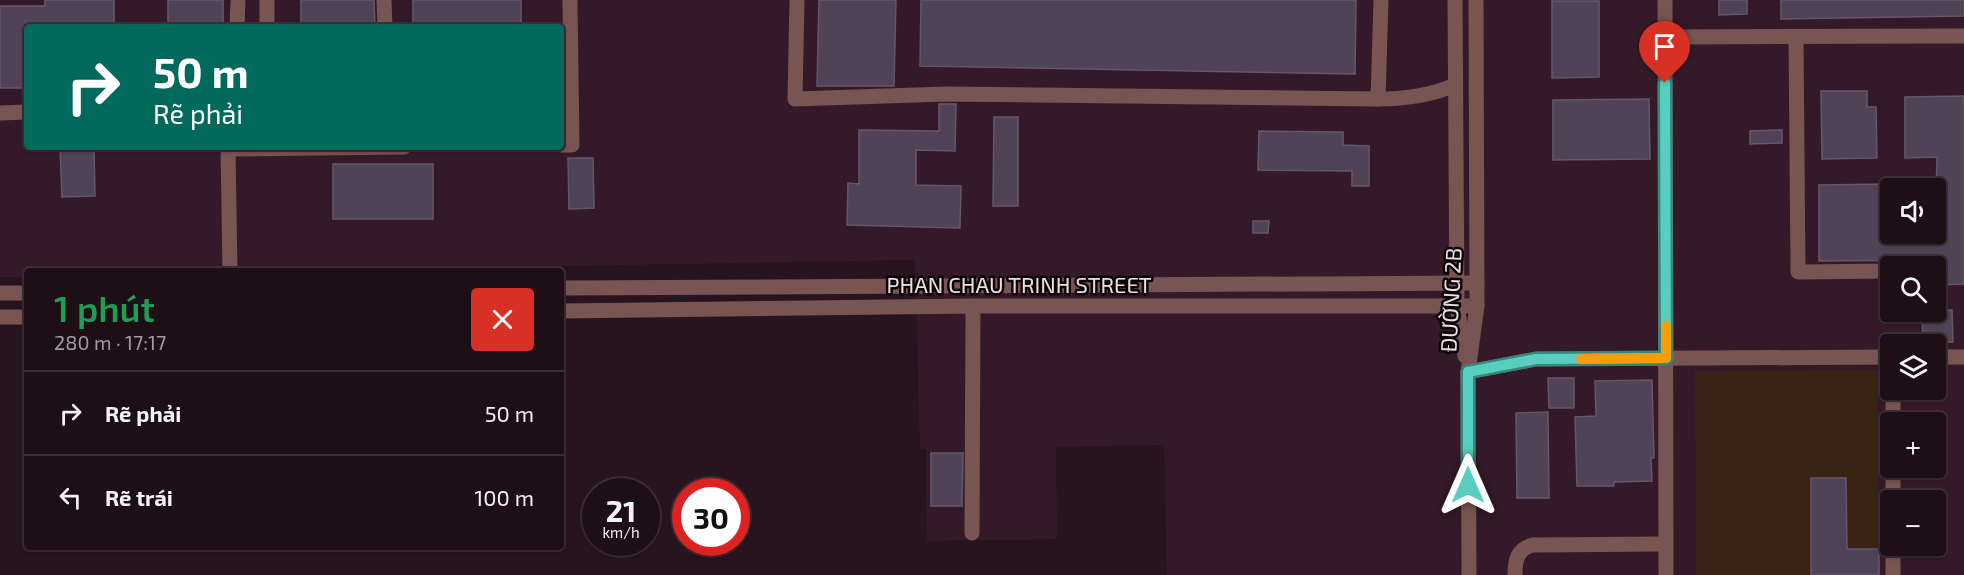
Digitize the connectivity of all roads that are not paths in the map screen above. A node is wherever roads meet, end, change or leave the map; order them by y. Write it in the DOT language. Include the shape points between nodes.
graph roads {
  1 [pos="238,0"];
  2 [pos="267,0"];
  3 [pos="384,0"];
  4 [pos="570,0"];
  5 [pos="797,0"];
  6 [pos="1382,0"];
  7 [pos="1455,0"];
  8 [pos="1476,0"];
  9 [pos="1665,0"];
  10 [pos="237,24"];
  11 [pos="267,24"];
  12 [pos="385,24"];
  13 [pos="1964,36"];
  14 [pos="1665,37"];
  15 [pos="1796,37"];
  16 [pos="1455,85"];
  17 [pos="1378,99"];
  18 [pos="24,112"];
  19 [pos="0,113"];
  20 [pos="564,146"];
  21 [pos="228,150"];
  22 [pos="230,268"];
  23 [pos="1880,271"];
  24 [pos="1457,283"];
  25 [pos="1477,283"];
  26 [pos="564,288"];
  27 [pos="24,292"];
  28 [pos="0,293"];
  29 [pos="973,306"];
  30 [pos="1457,306"];
  31 [pos="1477,306"];
  32 [pos="564,311"];
  33 [pos="0,317"];
  34 [pos="24,317"];
  35 [pos="1880,357"];
  36 [pos="1946,357"];
  37 [pos="1964,357"];
  38 [pos="1666,358"];
  39 [pos="1468,372"];
  40 [pos="972,533"];
  41 [pos="1666,544"];
  42 [pos="1893,556"];
  43 [pos="1468,575"];
  44 [pos="1515,575"];
  45 [pos="1666,575"];
  46 [pos="1893,575"];
  1 -- 10 [label="street"];
  2 -- 11 [label="street"];
  3 -- 12 [label="street"];
  4 -- 20 [label="street" via="572,145"];
  5 -- 17 [label="street" via="795,99 946,93"];
  6 -- 17 [label="street"];
  7 -- 16 [label="street, ĐƯỜNG 2B"];
  8 -- 25 [label="street, ĐƯỜNG 2B"];
  9 -- 14 [label="street"];
  13 -- 15 [label="street"];
  14 -- 15 [label="street"];
  14 -- 38 [label="street"];
  15 -- 23 [label="street" via="1798,272"];
  16 -- 17 [label="street" via="1410,98"];
  16 -- 24 [label="street, ĐƯỜNG 2B"];
  18 -- 19 [label="street"];
  21 -- 22 [label="street"];
  24 -- 25 [label="street, PHAN CHAU TRINH STREET"];
  24 -- 26 [label="street, PHAN CHAU TRINH STREET"];
  24 -- 30 [label="street, ĐƯỜNG 2B"];
  25 -- 31 [label="street, ĐƯỜNG 2B"];
  27 -- 28 [label="street"];
  29 -- 30 [label="street, PHAN CHAU TRINH STREET"];
  29 -- 32 [label="street, PHAN CHAU TRINH STREET"];
  29 -- 40 [label="street"];
  30 -- 31 [label="street, PHAN CHAU TRINH STREET"];
  30 -- 39 [label="street, ĐƯỜNG 2B"];
  31 -- 39 [label="street, ĐƯỜNG 2B"];
  33 -- 34 [label="street"];
  35 -- 38 [label="street"];
  36 -- 37 [label="street"];
  38 -- 39 [label="street" via="1536,359"];
  38 -- 41 [label="street"];
  39 -- 43 [label="street"];
  41 -- 44 [label="street" via="1532,545 1517,556"];
  41 -- 45 [label="street"];
  42 -- 46 [label="street"];
}
